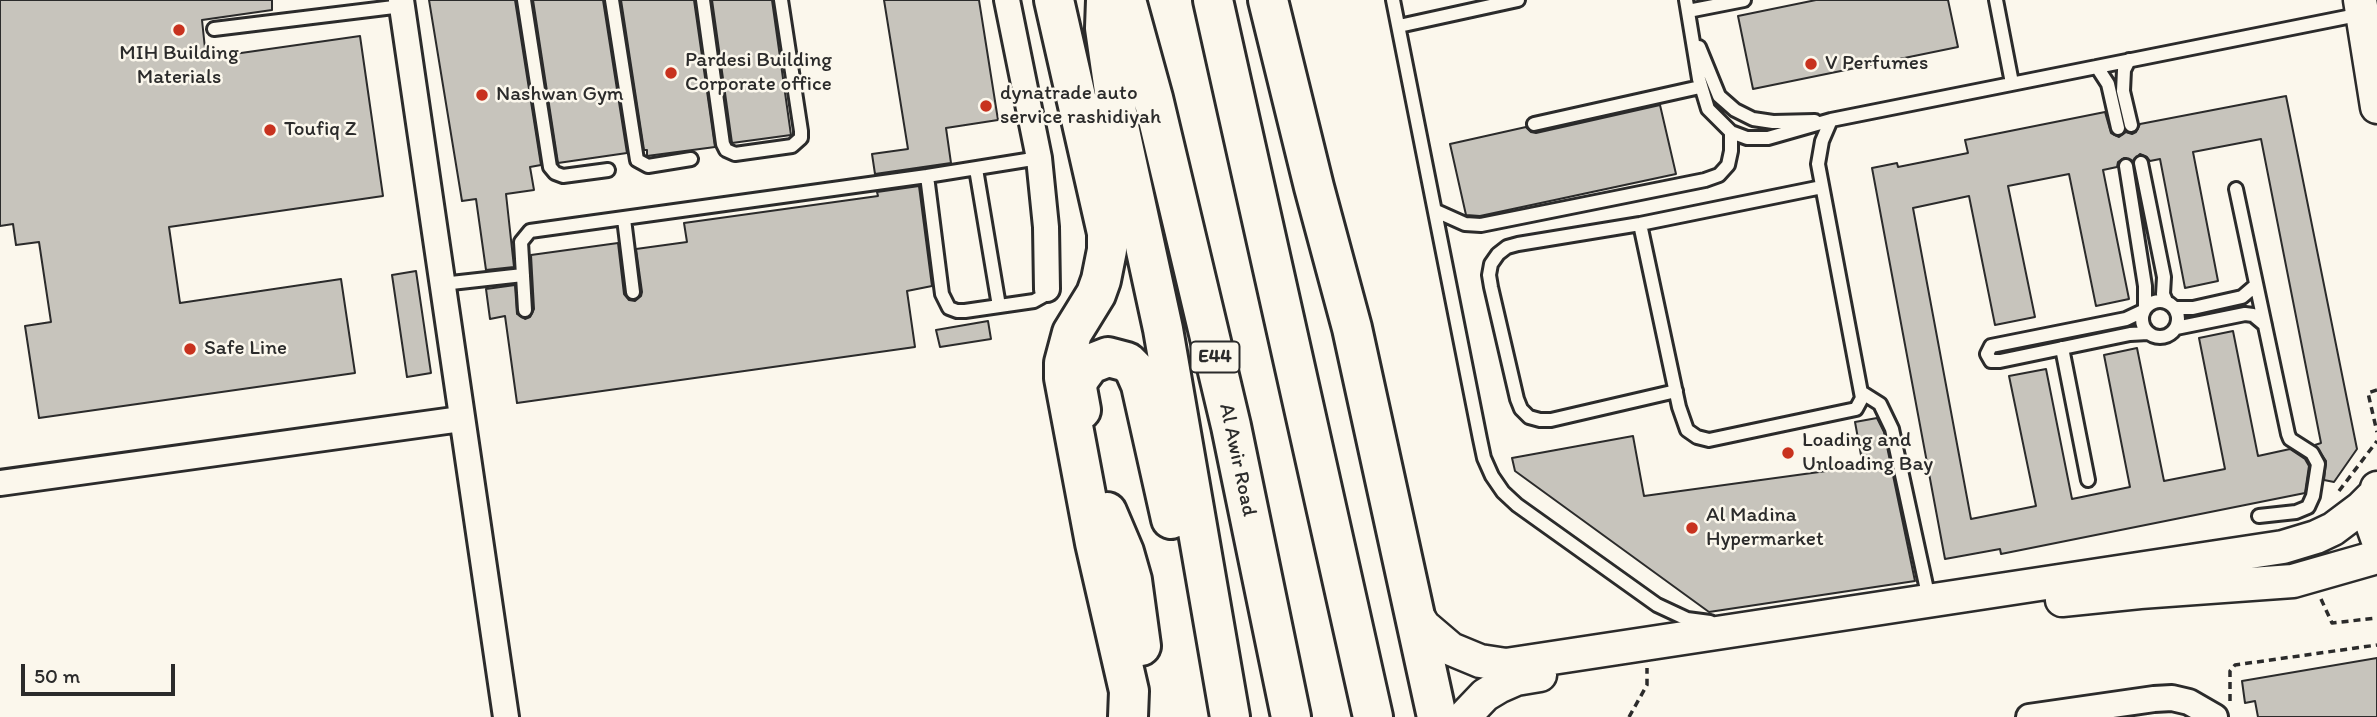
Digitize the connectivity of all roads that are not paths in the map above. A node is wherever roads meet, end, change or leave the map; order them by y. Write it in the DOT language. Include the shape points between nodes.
graph roads {
  1 [pos="524,0"];
  2 [pos="612,0"];
  3 [pos="703,0"];
  4 [pos="781,0"];
  5 [pos="1007,0"];
  6 [pos="1054,0"];
  7 [pos="1106,0"];
  8 [pos="1126,0"];
  9 [pos="1213,0"];
  10 [pos="1268,0"];
  11 [pos="1393,0"];
  12 [pos="1518,0"];
  13 [pos="1744,0"];
  14 [pos="1996,0"];
  15 [pos="401,3"];
  16 [pos="2361,7"];
  17 [pos="1687,9"];
  18 [pos="1399,26"];
  19 [pos="214,29"];
  20 [pos="2129,60"];
  21 [pos="2097,67"];
  22 [pos="2012,83"];
  23 [pos="1700,87"];
  24 [pos="2377,104"];
  25 [pos="1831,120"];
  26 [pos="1534,124"];
  27 [pos="1731,132"];
  28 [pos="1039,158"];
  29 [pos="691,159"];
  30 [pos="2141,163"];
  31 [pos="2126,166"];
  32 [pos="976,169"];
  33 [pos="608,170"];
  34 [pos="927,176"];
  35 [pos="1822,187"];
  36 [pos="2236,189"];
  37 [pos="1436,211"];
  38 [pos="624,219"];
  39 [pos="1640,223"];
  40 [pos="523,275"];
  41 [pos="442,284"];
  42 [pos="2256,285"];
  43 [pos="1047,289"];
  44 [pos="633,292"];
  45 [pos="2171,305"];
  46 [pos="999,306"];
  47 [pos="2144,309"];
  48 [pos="525,310"];
  49 [pos="2265,325"];
  50 [pos="2176,328"];
  51 [pos="2148,333"];
  52 [pos="2062,348"];
  53 [pos="1676,391"];
  54 [pos="1861,392"];
  55 [pos="461,419"];
  56 [pos="0,473"];
  57 [pos="24,480"];
  58 [pos="2088,480"];
  59 [pos="0,483"];
  60 [pos="2375,492"];
  61 [pos="2259,516"];
  62 [pos="2377,538"];
  63 [pos="2377,557"];
  64 [pos="1929,599"];
  65 [pos="1211,609"];
  66 [pos="1414,611"];
  67 [pos="1745,627"];
  68 [pos="2223,710"];
  69 [pos="506,717"];
  70 [pos="1128,717"];
  71 [pos="1155,717"];
  72 [pos="1230,717"];
  73 [pos="1290,717"];
  74 [pos="1373,717"];
  75 [pos="1437,717"];
  76 [pos="1464,717"];
  77 [pos="2029,717"];
  1 -- 33 [label="lane" via="550,167 562,176"];
  2 -- 29 [label="lane" via="637,160 648,166"];
  3 -- 4 [label="lane" via="723,144 735,154 792,146 801,138"];
  5 -- 28 [label="street"];
  6 -- 70 [label="main road" via="1107,233 1101,280 1072,333 1064,379 1129,691"];
  7 -- 65 [label="main road" via="1105,28 1119,126 1163,330"];
  8 -- 73 [label="main road, Al Awir Road / E44" via="1231,426"];
  9 -- 74 [label="main road"];
  10 -- 66 [label="main road" via="1352,328"];
  11 -- 18 [label="lane"];
  12 -- 18 [label="lane"];
  13 -- 17 [label="lane"];
  14 -- 22 [label="lane"];
  15 -- 19 [label="lane"];
  15 -- 41 [label="street"];
  16 -- 20 [label="lane"];
  16 -- 24 [label="street"];
  17 -- 23 [label="lane"];
  17 -- 25 [label="lane" via="1710,78 1719,96 1735,110 1773,122"];
  18 -- 37 [label="lane"];
  20 -- 21 [label="lane"];
  20 -- 21 [label="lane" via="2122,80 2125,127"];
  21 -- 22 [label="lane"];
  22 -- 25 [label="lane"];
  23 -- 26 [label="lane"];
  23 -- 27 [label="lane" via="1708,109"];
  25 -- 27 [label="lane" via="1768,138"];
  25 -- 35 [label="lane" via="1818,164"];
  27 -- 37 [label="lane" via="1728,165 1719,176 1705,180 1480,225 1465,224"];
  28 -- 32 [label="lane"];
  28 -- 43 [label="street"];
  30 -- 45 [label="lane" via="2164,277 2163,294"];
  31 -- 47 [label="lane" via="2145,286"];
  32 -- 34 [label="lane"];
  32 -- 46 [label="lane"];
  34 -- 38 [label="lane"];
  34 -- 46 [label="lane" via="944,302 957,311"];
  35 -- 39 [label="lane"];
  35 -- 54 [label="lane"];
  36 -- 42 [label="lane"];
  37 -- 67 [label="lane" via="1484,458 1503,492 1657,605 1687,619"];
  38 -- 40 [label="lane" via="530,231 521,242"];
  38 -- 44 [label="lane"];
  39 -- 53 [label="lane"];
  39 -- 53 [label="lane" via="1507,247 1492,264 1491,287 1517,399 1529,417 1551,420"];
  40 -- 41 [label="lane"];
  40 -- 48 [label="lane"];
  41 -- 55 [label="street"];
  42 -- 45 [label="lane" via="2242,297 2193,308"];
  42 -- 49 [label="lane"];
  43 -- 46 [label="lane" via="1034,302"];
  45 -- 47 [label="lane" via="2151,303"];
  45 -- 50 [label="lane" via="2178,315"];
  47 -- 51 [label="lane" via="2143,327"];
  47 -- 52 [label="lane" via="2126,318 1991,346 1987,354 1996,362"];
  49 -- 50 [label="lane" via="2245,314"];
  49 -- 61 [label="lane" via="2288,434 2312,453 2318,464 2308,507"];
  50 -- 51 [label="lane" via="2163,338"];
  51 -- 52 [label="lane"];
  52 -- 58 [label="lane"];
  53 -- 54 [label="lane" via="1687,430 1709,440 1856,409"];
  54 -- 64 [label="lane" via="1880,404 1892,429"];
  55 -- 57 [label="street"];
  55 -- 69 [label="street"];
  56 -- 57 [label="street"];
  57 -- 59 [label="street"];
  60 -- 62 [label="street" via="2371,521"];
  60 -- 64 [label="street" via="2340,524 2299,543"];
  63 -- 76 [label="street" via="2293,581 2040,603 1516,679 1485,695"];
  64 -- 67 [label="street"];
  65 -- 71 [label="main road" via="1178,542 1139,377 1127,362 1098,359 1083,371 1077,388 1092,467 1132,580"];
  65 -- 72 [label="main road"];
  66 -- 67 [label="street" via="1451,649 1506,665"];
  66 -- 75 [label="main road"];
  68 -- 77 [label="street" via="2172,698"];
}
